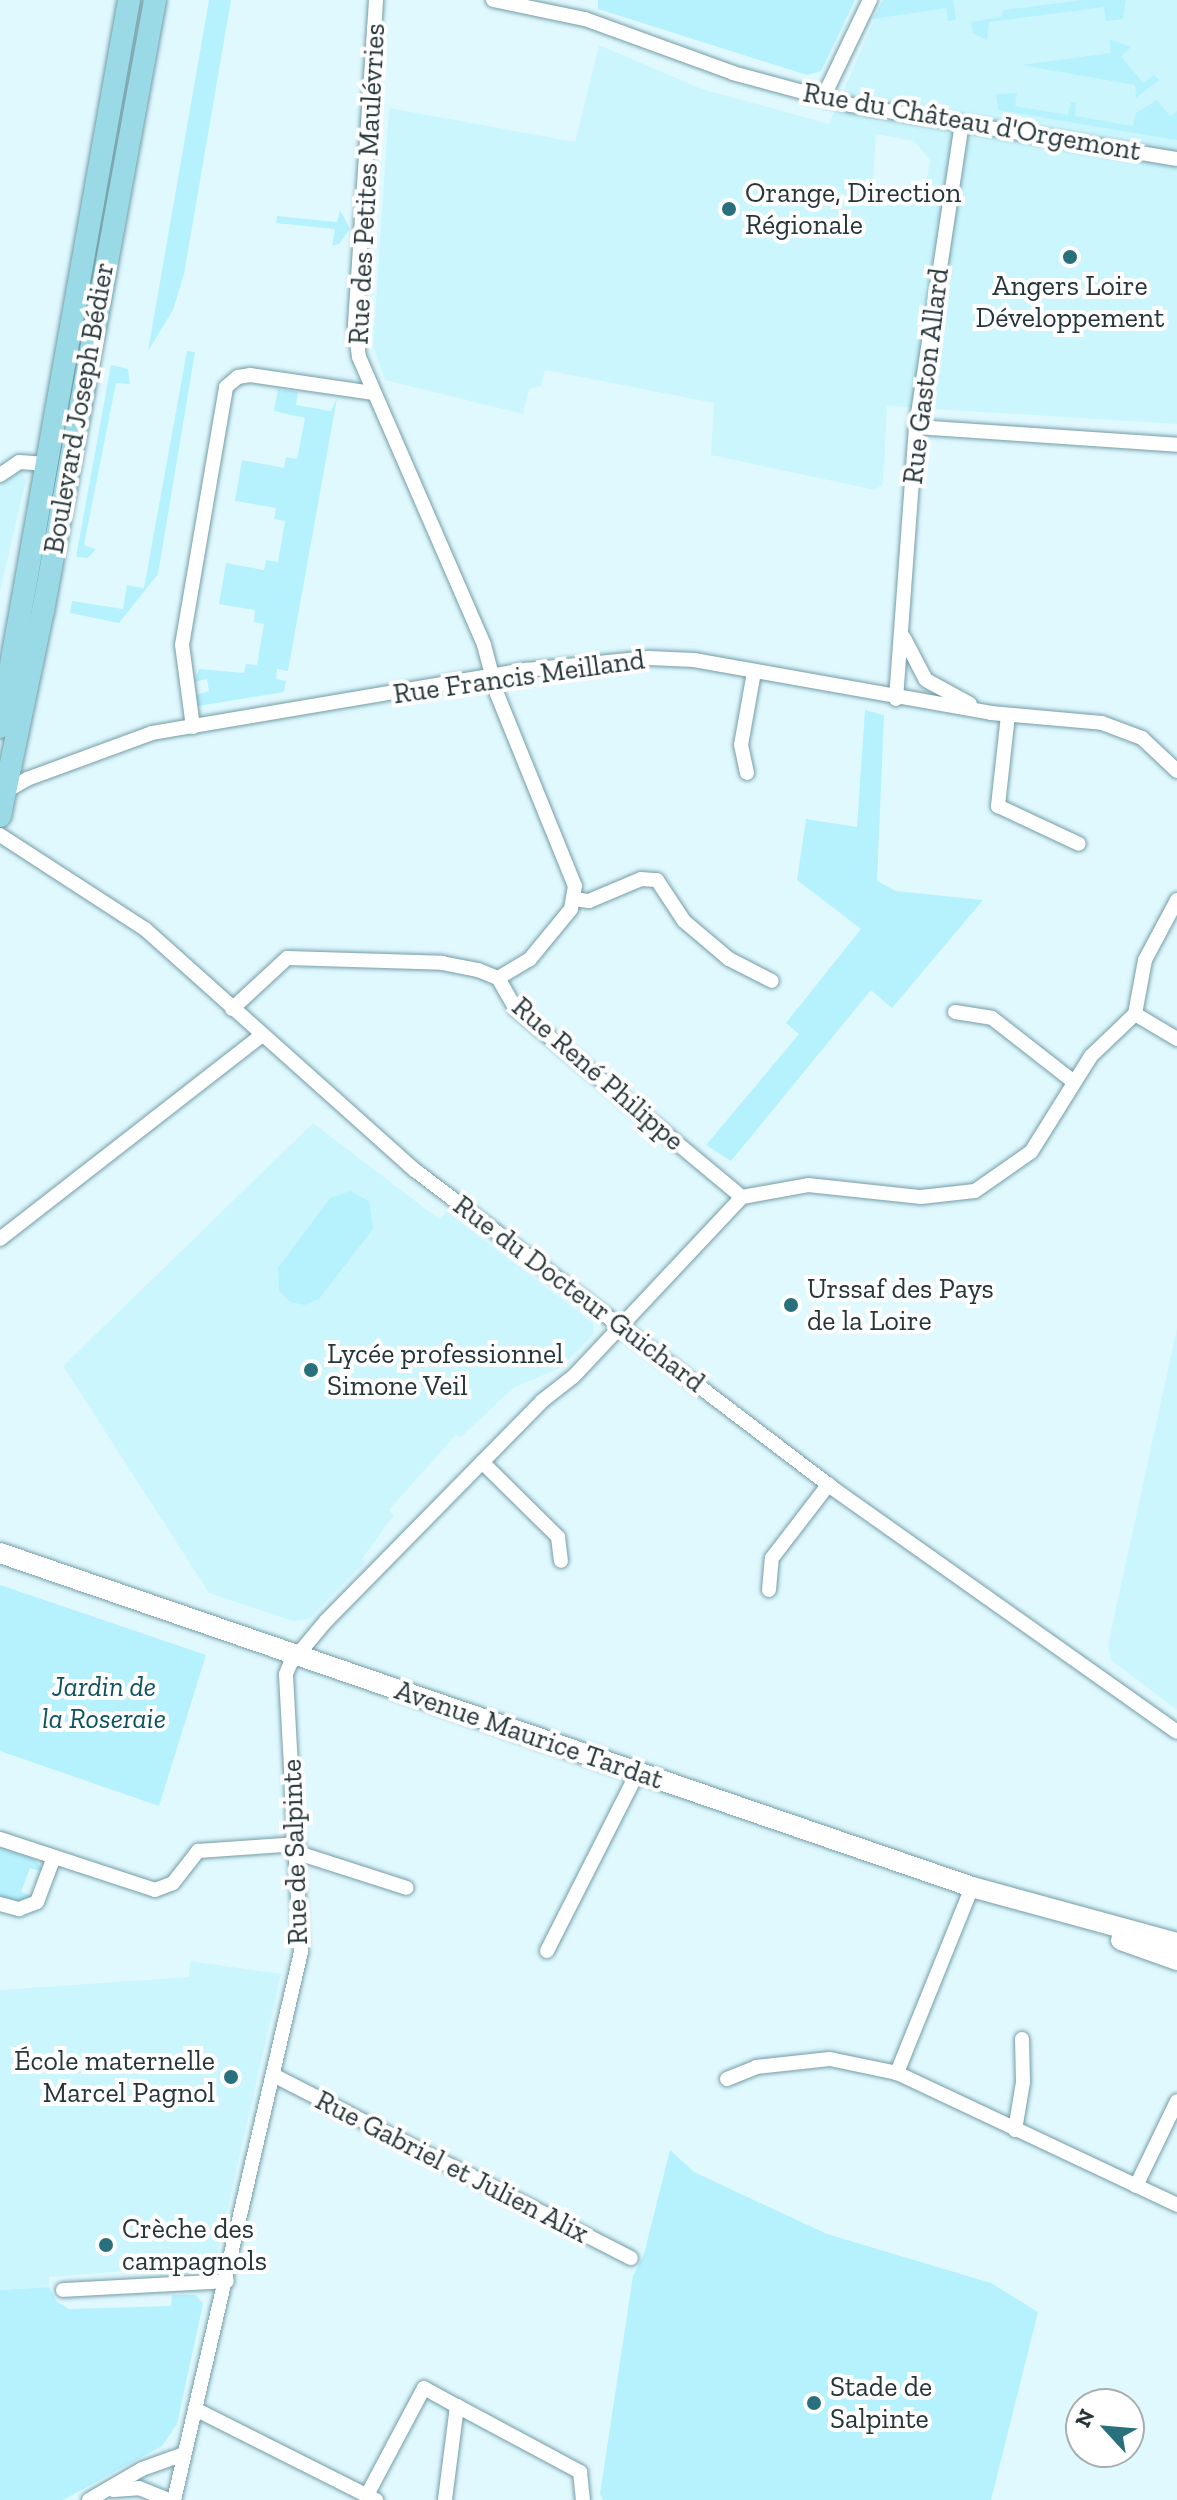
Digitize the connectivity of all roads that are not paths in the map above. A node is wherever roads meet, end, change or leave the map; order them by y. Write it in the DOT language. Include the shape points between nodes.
graph roads {
  1 [pos="129,0"];
  2 [pos="155,0"];
  3 [pos="376,0"];
  4 [pos="493,0"];
  5 [pos="870,0"];
  6 [pos="823,98"];
  7 [pos="962,123"];
  8 [pos="1177,159"];
  9 [pos="374,393"];
  10 [pos="916,427"];
  11 [pos="1177,445"];
  12 [pos="47,464"];
  13 [pos="0,475"];
  14 [pos="902,629"];
  15 [pos="754,672"];
  16 [pos="493,676"];
  17 [pos="896,699"];
  18 [pos="991,713"];
  19 [pos="1008,715"];
  20 [pos="0,727"];
  21 [pos="193,727"];
  22 [pos="1177,771"];
  23 [pos="747,773"];
  24 [pos="4,792"];
  25 [pos="0,816"];
  26 [pos="0,835"];
  27 [pos="1079,844"];
  28 [pos="574,899"];
  29 [pos="1177,900"];
  30 [pos="498,978"];
  31 [pos="772,981"];
  32 [pos="232,1009"];
  33 [pos="955,1012"];
  34 [pos="1135,1014"];
  35 [pos="261,1036"];
  36 [pos="1177,1039"];
  37 [pos="1074,1082"];
  38 [pos="742,1197"];
  39 [pos="0,1239"];
  40 [pos="620,1325"];
  41 [pos="482,1462"];
  42 [pos="829,1484"];
  43 [pos="0,1553"];
  44 [pos="561,1561"];
  45 [pos="769,1590"];
  46 [pos="297,1655"];
  47 [pos="1177,1732"];
  48 [pos="638,1772"];
  49 [pos="0,1839"];
  50 [pos="298,1848"];
  51 [pos="54,1857"];
  52 [pos="972,1887"];
  53 [pos="407,1888"];
  54 [pos="0,1904"];
  55 [pos="1058,1914"];
  56 [pos="1177,1943"];
  57 [pos="547,1951"];
  58 [pos="1177,1960"];
  59 [pos="1022,2039"];
  60 [pos="897,2073"];
  61 [pos="273,2075"];
  62 [pos="727,2079"];
  63 [pos="1177,2101"];
  64 [pos="1015,2130"];
  65 [pos="1136,2186"];
  66 [pos="1177,2205"];
  67 [pos="631,2258"];
  68 [pos="227,2281"];
  69 [pos="63,2290"];
  70 [pos="457,2406"];
  71 [pos="195,2409"];
  72 [pos="184,2454"];
  73 [pos="109,2490"];
  74 [pos="371,2498"];
  75 [pos="89,2500"];
  76 [pos="172,2500"];
  77 [pos="445,2500"];
  78 [pos="583,2500"];
  1 -- 12 [label="main road, Boulevard Joseph Bédier"];
  2 -- 24 [label="main road, Boulevard Joseph Bédier"];
  3 -- 9 [label="street, Rue des Petites Maulévries" via="355,325 362,367"];
  4 -- 6 [label="street, Rue du Château d'Orgemont" via="595,22 733,73"];
  5 -- 6 [label="street"];
  6 -- 7 [label="street, Rue du Château d'Orgemont"];
  7 -- 8 [label="street, Rue du Château d'Orgemont"];
  7 -- 10 [label="street, Rue Gaston Allard"];
  9 -- 16 [label="street, Rue des Petites Maulévries"];
  9 -- 21 [label="street" via="250,375 226,387 182,645"];
  10 -- 11 [label="street"];
  10 -- 14 [label="street, Rue Gaston Allard"];
  12 -- 13 [label="street" via="19,462"];
  12 -- 20 [label="main road, Boulevard Joseph Bédier"];
  14 -- 17 [label="street, Rue Gaston Allard"];
  14 -- 18 [label="street, Rue Gaston Allard" via="910,656 926,680"];
  15 -- 16 [label="street, Rue Francis Meilland" via="649,658"];
  15 -- 17 [label="street, Rue Francis Meilland"];
  15 -- 23 [label="street" via="741,745"];
  16 -- 21 [label="street, Rue Francis Meilland"];
  16 -- 28 [label="street, Rue des Petites Maulévries" via="573,879"];
  17 -- 18 [label="street, Rue Francis Meilland"];
  18 -- 19 [label="street, Rue Francis Meilland"];
  19 -- 22 [label="street, Rue Francis Meilland" via="1121,728 1151,744"];
  19 -- 27 [label="street" via="995,792 998,806"];
  21 -- 24 [label="street, Rue Francis Meilland" via="152,733"];
  24 -- 25 [label="main road, Boulevard Joseph Bédier"];
  26 -- 32 [label="street, Rue du Docteur Guichard" via="145,929"];
  28 -- 30 [label="street" via="530,959"];
  28 -- 31 [label="street" via="589,901 641,879 657,880 684,921 729,959"];
  29 -- 34 [label="street" via="1145,960"];
  30 -- 32 [label="street, Rue René Philippe" via="456,964 287,958"];
  30 -- 38 [label="street, Rue René Philippe" via="515,1008"];
  32 -- 35 [label="street, Rue du Docteur Guichard"];
  33 -- 37 [label="street" via="992,1018"];
  34 -- 36 [label="street"];
  34 -- 37 [label="street" via="1100,1044"];
  35 -- 39 [label="street"];
  35 -- 40 [label="street, Rue du Docteur Guichard" via="403,1160"];
  37 -- 38 [label="street" via="1031,1152 975,1191 921,1197 808,1185"];
  38 -- 40 [label="street, Rue de Salpinte"];
  40 -- 41 [label="street, Rue de Salpinte"];
  40 -- 42 [label="street, Rue du Docteur Guichard"];
  41 -- 44 [label="street" via="558,1537"];
  41 -- 46 [label="street, Rue de Salpinte"];
  42 -- 45 [label="street" via="772,1558"];
  42 -- 47 [label="street, Rue du Docteur Guichard"];
  43 -- 46 [label="street, Avenue Maurice Tardat"];
  46 -- 48 [label="street, Avenue Maurice Tardat"];
  46 -- 50 [label="street, Rue de Salpinte" via="286,1674"];
  48 -- 52 [label="street, Avenue Maurice Tardat"];
  48 -- 57 [label="street"];
  49 -- 51 [label="street"];
  50 -- 51 [label="street" via="198,1851 173,1883 155,1890"];
  50 -- 53 [label="street"];
  50 -- 61 [label="street, Rue de Salpinte" via="301,1952"];
  51 -- 54 [label="street" via="37,1902 19,1909"];
  52 -- 55 [label="street, Avenue Maurice Tardat"];
  52 -- 60 [label="street"];
  55 -- 56 [label="street, Avenue Maurice Tardat"];
  55 -- 58 [label="street, Avenue Maurice Tardat"];
  59 -- 64 [label="street" via="1023,2082"];
  60 -- 62 [label="street" via="817,2059 756,2067"];
  60 -- 64 [label="street"];
  61 -- 67 [label="street, Rue Gabriel et Julien Alix"];
  61 -- 68 [label="street, Rue de Salpinte"];
  63 -- 65 [label="street"];
  64 -- 65 [label="street"];
  65 -- 66 [label="street"];
  68 -- 69 [label="street"];
  68 -- 71 [label="street, Rue de Salpinte"];
  70 -- 74 [label="street" via="424,2388"];
  70 -- 77 [label="street"];
  70 -- 78 [label="street" via="580,2472"];
  71 -- 72 [label="street, Rue de Salpinte"];
  71 -- 74 [label="street"];
  72 -- 73 [label="street" via="142,2469"];
  72 -- 76 [label="street, Rue de Salpinte"];
  73 -- 75 [label="street"];
  73 -- 76 [label="street" via="139,2488"];
}
